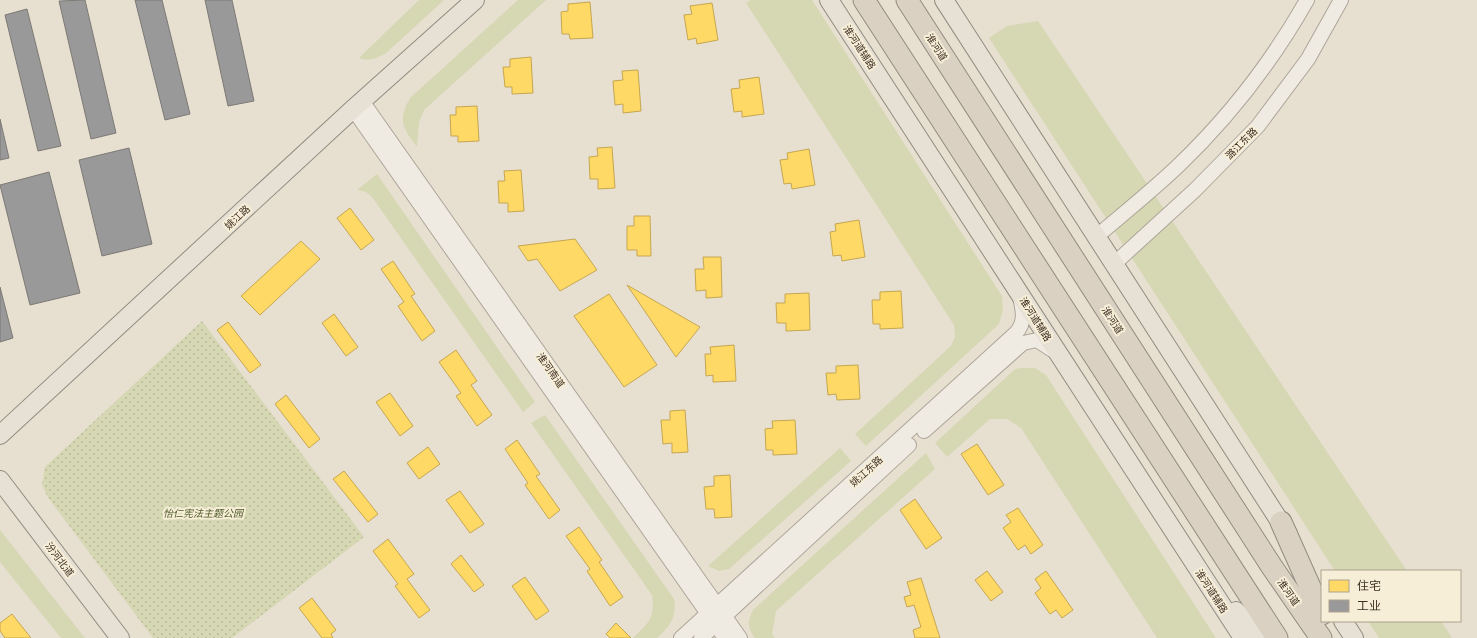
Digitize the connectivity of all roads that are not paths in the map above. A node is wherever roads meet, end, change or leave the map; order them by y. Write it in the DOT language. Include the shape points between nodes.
graph roads {
  1 [pos="475,0"];
  2 [pos="830,0"];
  3 [pos="864,0"];
  4 [pos="907,0"];
  5 [pos="944,0"];
  6 [pos="1307,0"];
  7 [pos="1341,0"];
  8 [pos="358,105"];
  9 [pos="1097,236"];
  10 [pos="1114,264"];
  11 [pos="1019,292"];
  12 [pos="1057,353"];
  13 [pos="0,435"];
  14 [pos="0,480"];
  15 [pos="1281,522"];
  16 [pos="1197,567"];
  17 [pos="1321,585"];
  18 [pos="1321,612"];
  19 [pos="716,615"];
  20 [pos="1325,622"];
  21 [pos="1344,622"];
  22 [pos="120,638"];
  23 [pos="681,638"];
  24 [pos="701,638"];
  25 [pos="725,638"];
  26 [pos="740,638"];
  27 [pos="1243,638"];
  28 [pos="1260,638"];
  29 [pos="1277,638"];
  30 [pos="1321,638"];
  31 [pos="1333,638"];
  32 [pos="1354,638"];
  1 -- 8 [label="main road, 姚江路"];
  2 -- 11 [label="main road, 淮河道辅路"];
  3 -- 29 [label="highway"];
  4 -- 30 [label="highway, 淮河道" via="1268,561"];
  5 -- 9 [label="main road"];
  6 -- 9 [label="street" via="1242,97 1179,164"];
  7 -- 10 [label="street, 潞江东路" via="1308,59 1258,126 1195,190"];
  8 -- 13 [label="main road, 姚江路"];
  8 -- 19 [label="street, 淮河南道"];
  9 -- 10 [label="main road"];
  10 -- 15 [label="main road"];
  11 -- 12 [label="main road, 淮河道辅路"];
  11 -- 19 [label="street, 姚江东路" via="1022,327"];
  12 -- 16 [label="main road, 淮河道辅路"];
  12 -- 19 [label="street, 姚江东路" via="1037,340 1023,343"];
  14 -- 22 [label="main road, 汾河北道"];
  15 -- 17 [label="main road"];
  15 -- 18 [label="highway"];
  16 -- 27 [label="main road, 淮河道辅路"];
  16 -- 28 [label="main road"];
  19 -- 23 [label="street, 姚江东路"];
  19 -- 24 [label="street, 姚江东路"];
  19 -- 25 [label="street, 淮河南道"];
  19 -- 26 [label="street, 淮河南道"];
  20 -- 31 [label="highway"];
  21 -- 32 [label="main road"];
}
